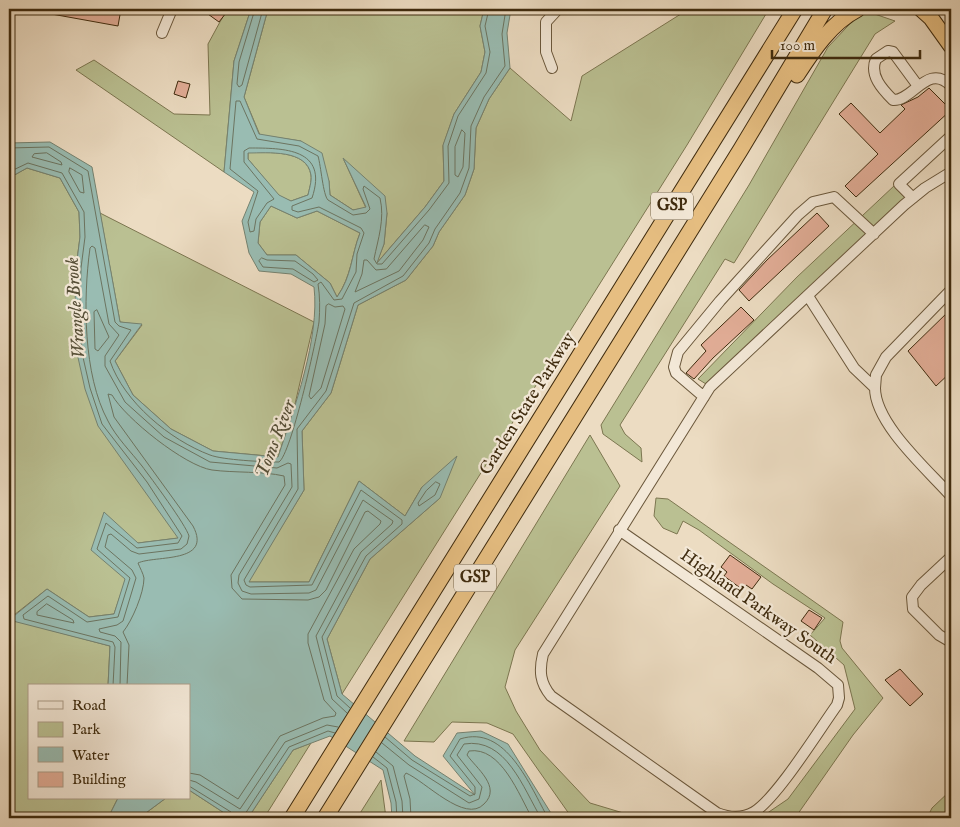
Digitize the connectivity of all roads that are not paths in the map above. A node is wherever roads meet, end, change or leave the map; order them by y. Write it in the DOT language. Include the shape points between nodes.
graph roads {
  1 [pos="172,9"];
  2 [pos="558,9"];
  3 [pos="825,9"];
  4 [pos="858,9"];
  5 [pos="921,9"];
  6 [pos="938,9"];
  7 [pos="794,10"];
  8 [pos="951,29"];
  9 [pos="162,33"];
  10 [pos="951,46"];
  11 [pos="552,68"];
  12 [pos="918,86"];
  13 [pos="951,86"];
  14 [pos="951,136"];
  15 [pos="741,149"];
  16 [pos="951,172"];
  17 [pos="913,198"];
  18 [pos="874,234"];
  19 [pos="951,290"];
  20 [pos="808,296"];
  21 [pos="875,388"];
  22 [pos="704,397"];
  23 [pos="951,496"];
  24 [pos="619,530"];
  25 [pos="951,557"];
  26 [pos="951,642"];
  27 [pos="292,818"];
  28 [pos="325,818"];
  1 -- 9 [label="street"];
  2 -- 11 [label="street" via="546,22 546,52"];
  3 -- 15 [label="highway, GSP"];
  4 -- 15 [label="highway" via="820,42 760,134"];
  5 -- 10 [label="highway"];
  6 -- 8 [label="highway"];
  7 -- 27 [label="highway, Garden State Parkway / GSP"];
  12 -- 12 [label="street" via="893,100 872,71 876,59 888,51 893,52"];
  12 -- 13 [label="street" via="934,78 945,79"];
  14 -- 17 [label="street" via="899,184"];
  15 -- 28 [label="highway, GSP"];
  16 -- 17 [label="street, Highland Parkway South"];
  17 -- 18 [label="street, Highland Parkway South"];
  18 -- 20 [label="street, Highland Parkway South"];
  18 -- 22 [label="street" via="834,197 813,202 798,215 678,352 674,367 676,373"];
  19 -- 21 [label="street" via="886,357 876,375"];
  20 -- 21 [label="street" via="854,368"];
  20 -- 22 [label="street, Highland Parkway South" via="725,372"];
  21 -- 23 [label="street" via="877,402 888,424"];
  22 -- 24 [label="street, Highland Parkway South"];
  24 -- 24 [label="street, Highland Parkway South" via="543,654 542,683 551,696 717,813 742,817 764,804 837,706 840,698 838,685"];
  25 -- 26 [label="street" via="912,597 912,609"];
}
